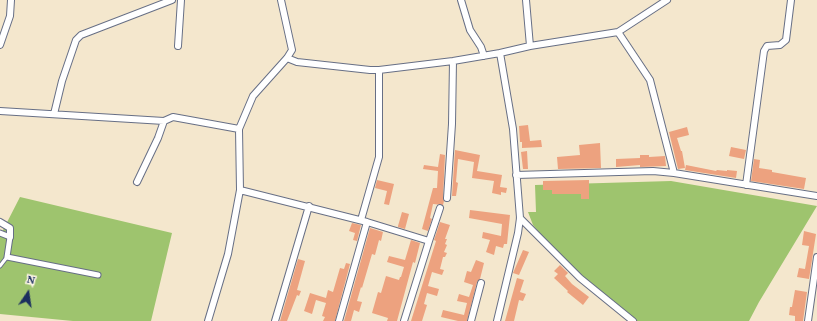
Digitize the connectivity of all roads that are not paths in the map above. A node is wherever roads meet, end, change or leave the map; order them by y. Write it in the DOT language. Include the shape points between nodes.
graph roads {
  1 [pos="11,0"];
  2 [pos="172,0"];
  3 [pos="181,0"];
  4 [pos="281,0"];
  5 [pos="461,0"];
  6 [pos="526,0"];
  7 [pos="667,0"];
  8 [pos="791,0"];
  9 [pos="618,32"];
  10 [pos="0,45"];
  11 [pos="178,46"];
  12 [pos="530,46"];
  13 [pos="500,53"];
  14 [pos="484,56"];
  15 [pos="287,58"];
  16 [pos="453,61"];
  17 [pos="379,70"];
  18 [pos="0,111"];
  19 [pos="54,114"];
  20 [pos="164,121"];
  21 [pos="239,129"];
  22 [pos="674,173"];
  23 [pos="516,175"];
  24 [pos="137,182"];
  25 [pos="746,185"];
  26 [pos="240,190"];
  27 [pos="817,196"];
  28 [pos="447,198"];
  29 [pos="309,206"];
  30 [pos="440,208"];
  31 [pos="520,218"];
  32 [pos="364,221"];
  33 [pos="0,222"];
  34 [pos="0,233"];
  35 [pos="10,236"];
  36 [pos="429,241"];
  37 [pos="7,257"];
  38 [pos="817,257"];
  39 [pos="0,266"];
  40 [pos="98,275"];
  41 [pos="482,283"];
  42 [pos="208,321"];
  43 [pos="275,321"];
  44 [pos="339,321"];
  45 [pos="404,321"];
  46 [pos="471,321"];
  47 [pos="497,321"];
  48 [pos="633,321"];
  49 [pos="808,321"];
  1 -- 10 [label="street" via="10,16"];
  2 -- 19 [label="street" via="78,37 68,62"];
  3 -- 11 [label="street"];
  4 -- 15 [label="street" via="292,50"];
  5 -- 14 [label="street" via="470,30"];
  6 -- 12 [label="street"];
  7 -- 9 [label="street"];
  8 -- 25 [label="street" via="786,40 780,45 768,46 764,51"];
  9 -- 12 [label="street"];
  9 -- 22 [label="street" via="650,80"];
  12 -- 13 [label="street"];
  13 -- 14 [label="street"];
  13 -- 23 [label="street" via="513,129"];
  14 -- 16 [label="street"];
  15 -- 17 [label="street" via="298,62"];
  15 -- 21 [label="street" via="253,96"];
  16 -- 17 [label="street"];
  16 -- 28 [label="street"];
  17 -- 32 [label="street" via="379,157"];
  18 -- 19 [label="street"];
  19 -- 20 [label="street"];
  20 -- 21 [label="street" via="173,117"];
  20 -- 24 [label="street"];
  21 -- 26 [label="street"];
  22 -- 23 [label="street" via="653,171"];
  22 -- 25 [label="street"];
  23 -- 31 [label="street"];
  25 -- 27 [label="street"];
  26 -- 29 [label="street"];
  26 -- 42 [label="street" via="228,254"];
  29 -- 32 [label="street"];
  29 -- 43 [label="street"];
  30 -- 36 [label="street"];
  31 -- 47 [label="street"];
  31 -- 48 [label="street" via="580,278"];
  32 -- 36 [label="street"];
  32 -- 44 [label="street"];
  33 -- 35 [label="street" via="10,228"];
  34 -- 35 [label="street"];
  35 -- 37 [label="street"];
  36 -- 45 [label="street"];
  37 -- 39 [label="lane"];
  37 -- 40 [label="street"];
  38 -- 49 [label="street"];
  41 -- 46 [label="street"];
}
